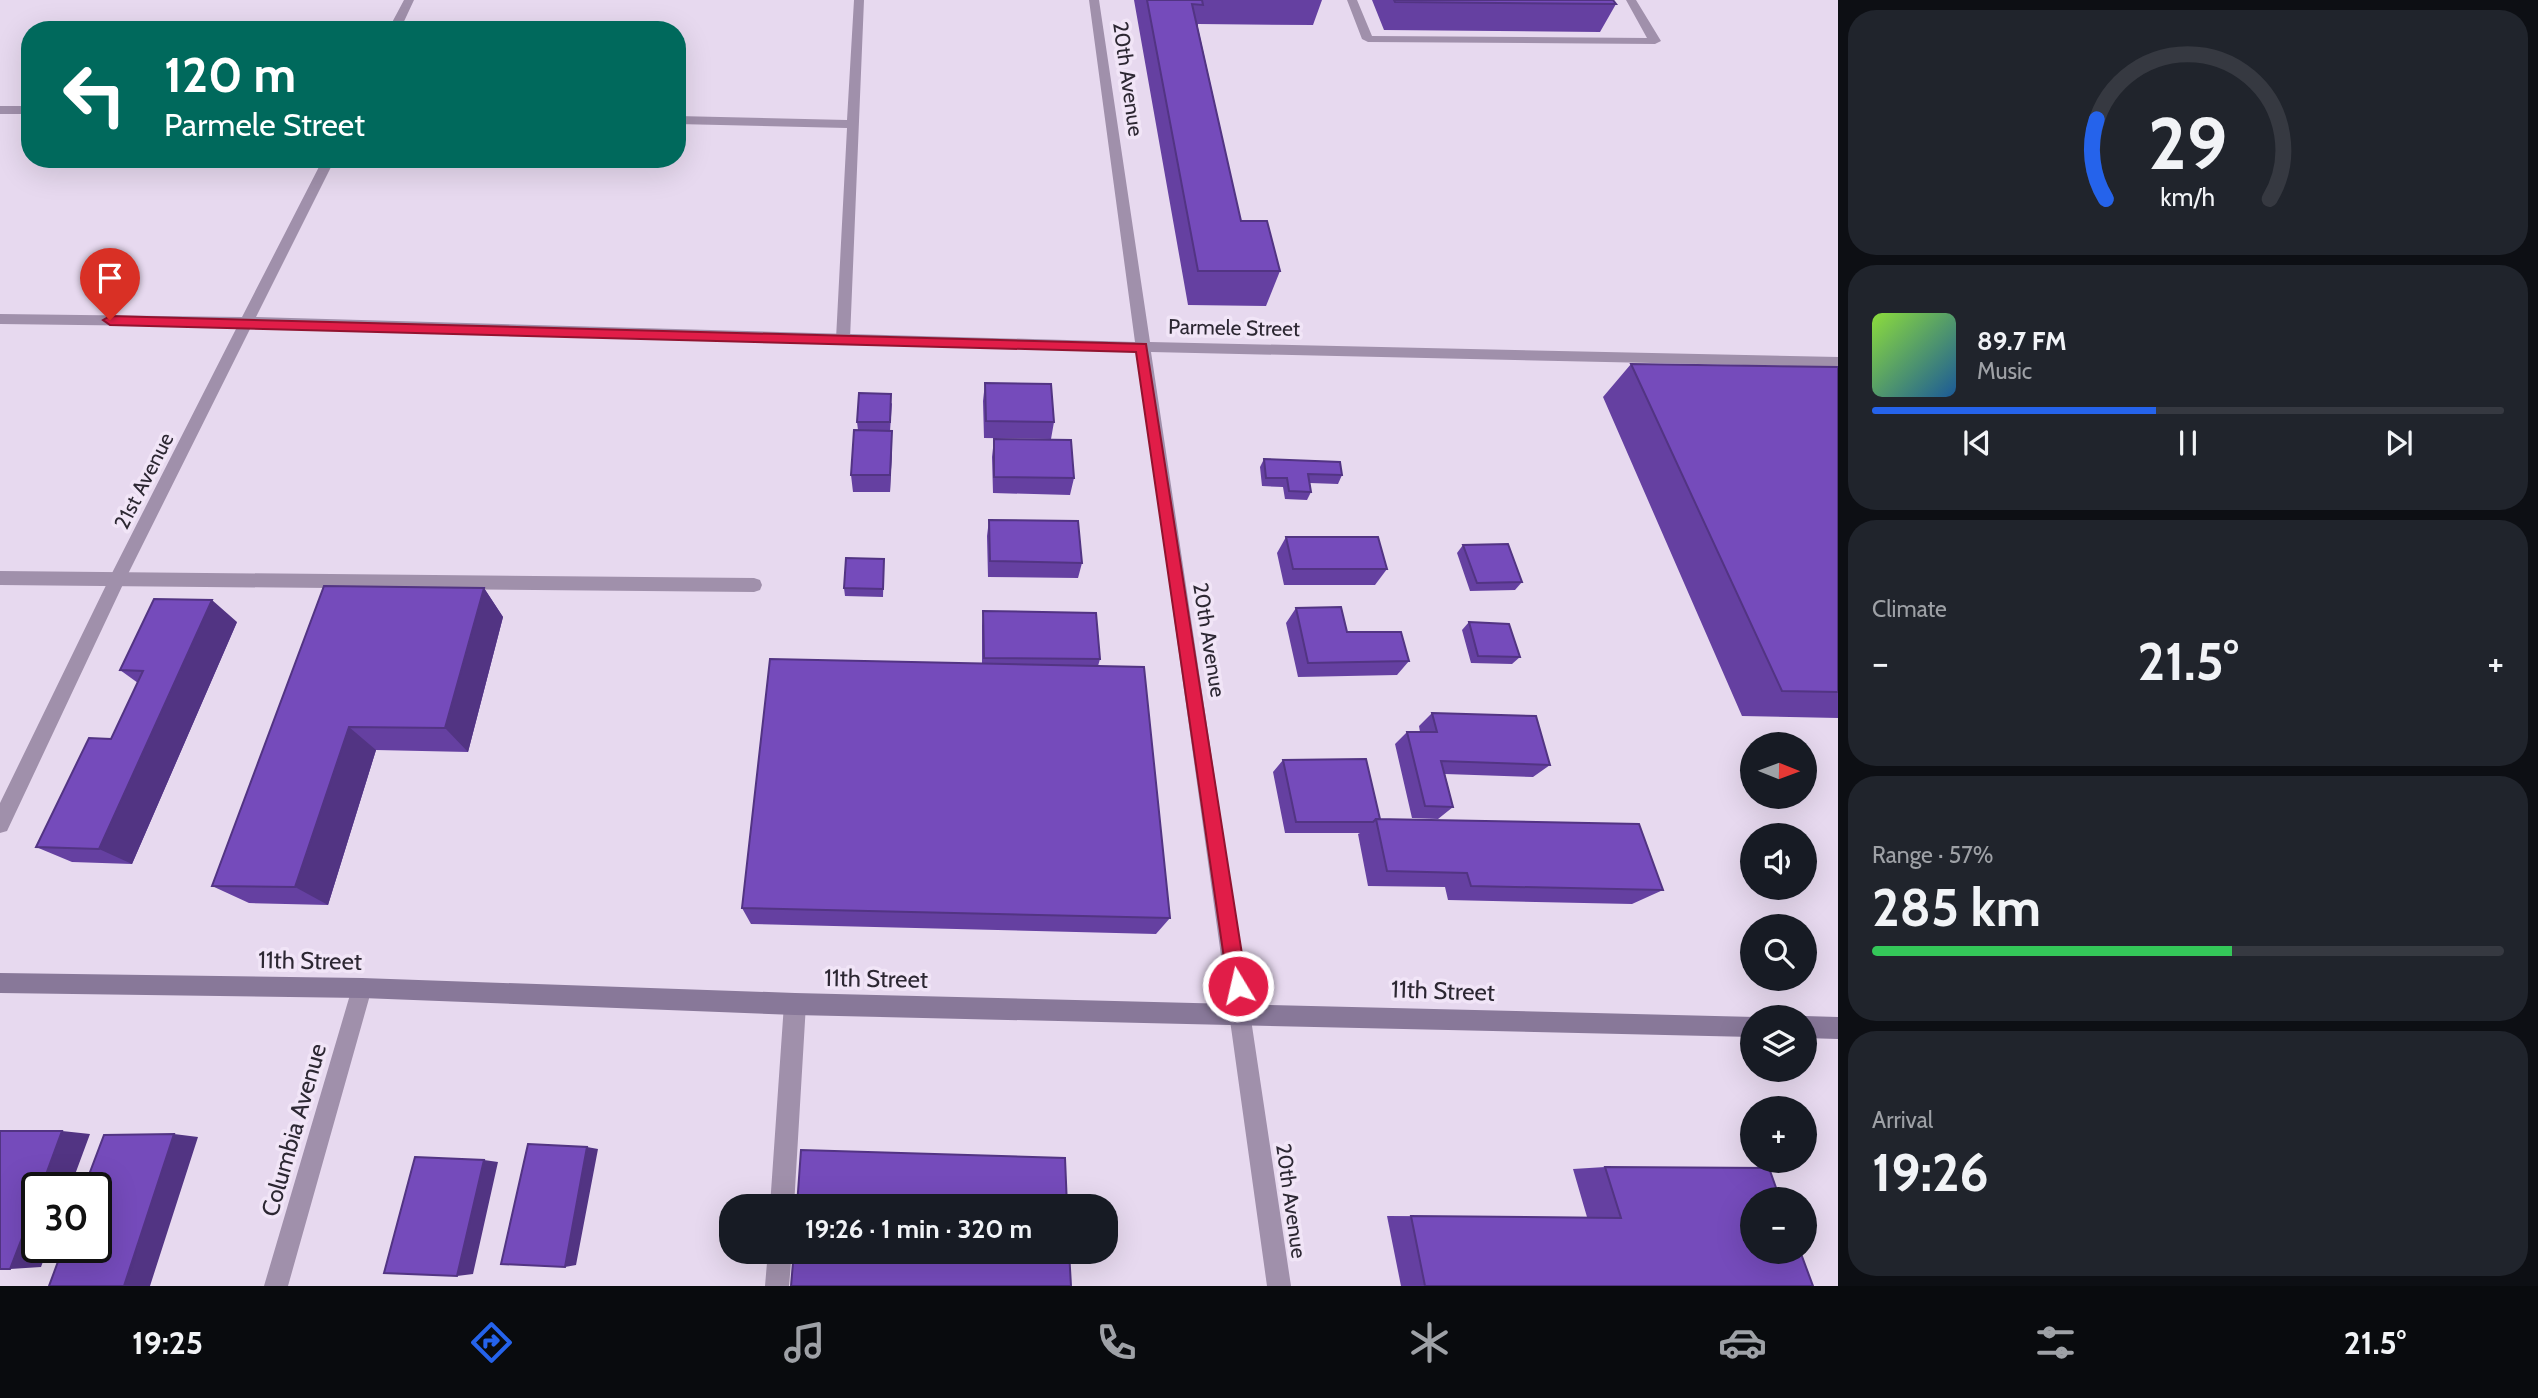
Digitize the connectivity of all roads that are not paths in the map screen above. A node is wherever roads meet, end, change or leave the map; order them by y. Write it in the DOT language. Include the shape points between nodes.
graph roads {
  1 [pos="410,0"];
  2 [pos="859,0"];
  3 [pos="1094,0"];
  4 [pos="1352,0"];
  5 [pos="1631,0"];
  6 [pos="399,21"];
  7 [pos="0,110"];
  8 [pos="21,110"];
  9 [pos="686,120"];
  10 [pos="853,124"];
  11 [pos="324,168"];
  12 [pos="0,319"];
  13 [pos="247,322"];
  14 [pos="843,338"];
  15 [pos="1142,347"];
  16 [pos="1838,362"];
  17 [pos="0,578"];
  18 [pos="118,578"];
  19 [pos="754,585"];
  20 [pos="0,824"];
  21 [pos="0,983"];
  22 [pos="362,988"];
  23 [pos="795,1004"];
  24 [pos="1242,1013"];
  25 [pos="1740,1026"];
  26 [pos="1817,1027"];
  27 [pos="1838,1028"];
  28 [pos="783,1194"];
  29 [pos="779,1264"];
  30 [pos="276,1286"];
  31 [pos="778,1286"];
  32 [pos="1279,1286"];
  1 -- 6 [label="street"];
  2 -- 10 [label="street"];
  3 -- 15 [label="street, 20th Avenue"];
  4 -- 5 [label="street" via="1368,39 1655,41"];
  7 -- 8 [label="street"];
  9 -- 10 [label="street"];
  10 -- 14 [label="street"];
  11 -- 13 [label="street, 21st Avenue"];
  12 -- 13 [label="street, Parmele Street"];
  13 -- 14 [label="street, Parmele Street"];
  13 -- 18 [label="street, 21st Avenue"];
  14 -- 15 [label="street, Parmele Street"];
  15 -- 16 [label="street, Parmele Street"];
  15 -- 24 [label="street, 20th Avenue"];
  17 -- 18 [label="street"];
  18 -- 19 [label="street"];
  18 -- 20 [label="street, 21st Avenue"];
  21 -- 22 [label="main road, 11th Street"];
  22 -- 23 [label="main road, 11th Street"];
  22 -- 30 [label="street, Columbia Avenue"];
  23 -- 24 [label="main road, 11th Street"];
  23 -- 28 [label="street"];
  24 -- 25 [label="main road, 11th Street"];
  24 -- 32 [label="street, 20th Avenue"];
  26 -- 27 [label="main road"];
  29 -- 31 [label="street"];
}
